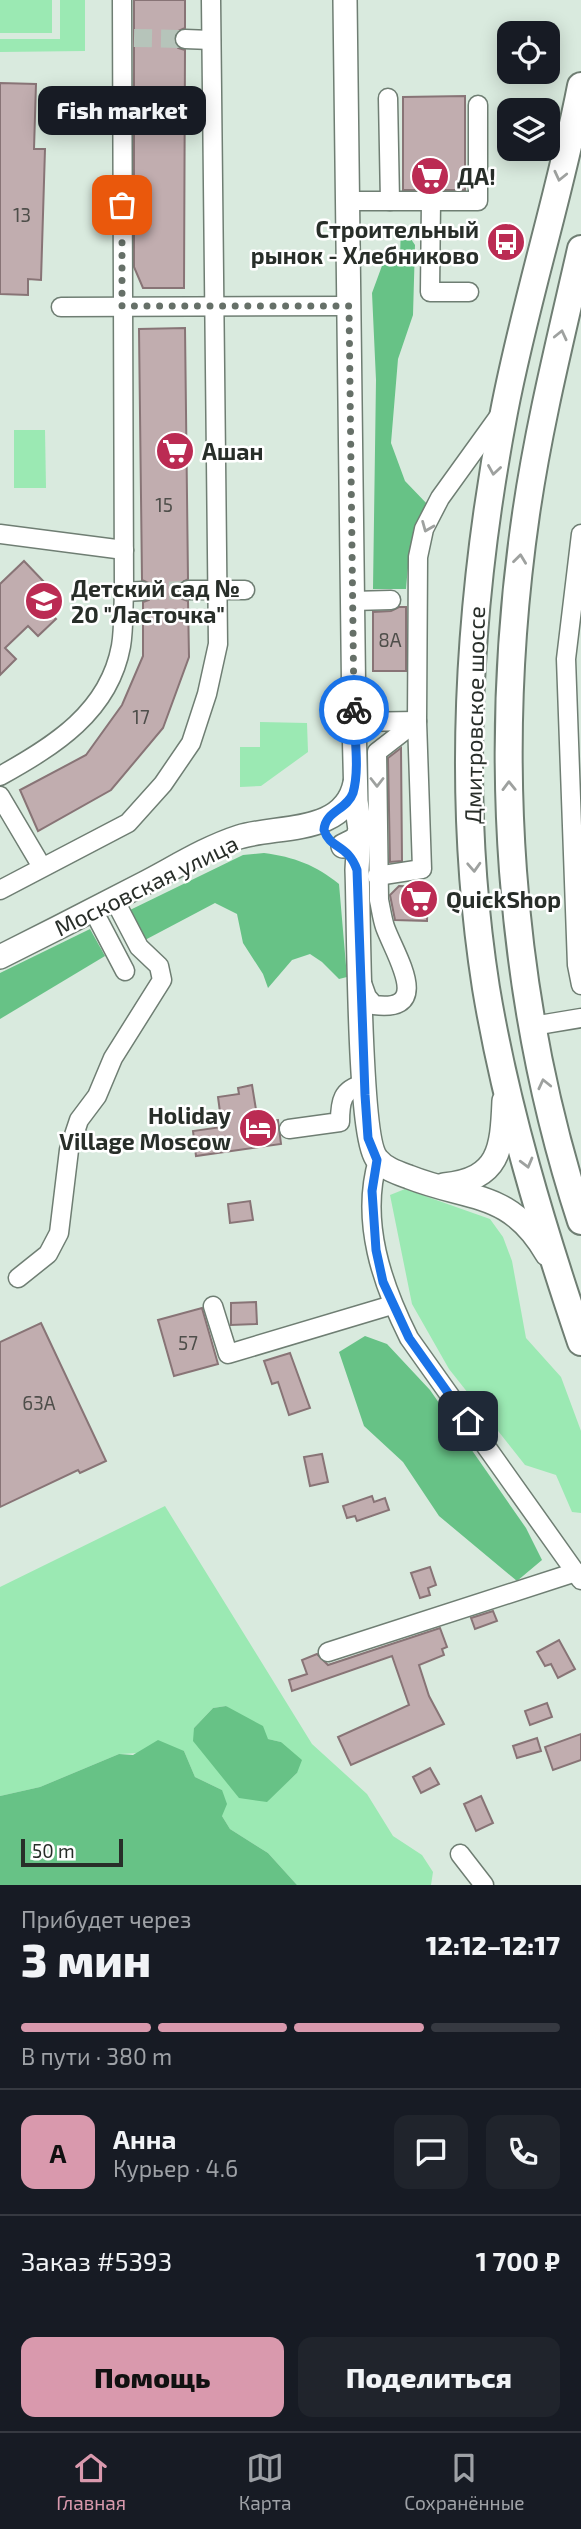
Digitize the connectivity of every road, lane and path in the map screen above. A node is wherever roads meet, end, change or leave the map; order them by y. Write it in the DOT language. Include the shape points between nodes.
graph roads {
  1 [pos="122,0"];
  2 [pos="211,0"];
  3 [pos="345,0"];
  4 [pos="185,39"];
  5 [pos="211,40"];
  6 [pos="581,86"];
  7 [pos="388,98"];
  8 [pos="478,105"];
  9 [pos="347,201"];
  10 [pos="390,201"];
  11 [pos="431,201"];
  12 [pos="581,249"];
  13 [pos="469,292"];
  14 [pos="575,298"];
  15 [pos="122,306"];
  16 [pos="213,306"];
  17 [pos="349,306"];
  18 [pos="61,307"];
  19 [pos="505,409"];
  20 [pos="0,534"];
  21 [pos="581,534"];
  22 [pos="124,550"];
  23 [pos="579,558"];
  24 [pos="188,590"];
  25 [pos="217,590"];
  26 [pos="244,590"];
  27 [pos="142,591"];
  28 [pos="124,592"];
  29 [pos="391,600"];
  30 [pos="352,601"];
  31 [pos="574,690"];
  32 [pos="417,721"];
  33 [pos="354,722"];
  34 [pos="0,776"];
  35 [pos="0,796"];
  36 [pos="343,828"];
  37 [pos="43,867"];
  38 [pos="577,868"];
  39 [pos="367,873"];
  40 [pos="0,890"];
  41 [pos="114,899"];
  42 [pos="93,910"];
  43 [pos="578,910"];
  44 [pos="0,957"];
  45 [pos="125,971"];
  46 [pos="360,979"];
  47 [pos="581,985"];
  48 [pos="581,1018"];
  49 [pos="533,1026"];
  50 [pos="505,1083"];
  51 [pos="364,1084"];
  52 [pos="289,1129"];
  53 [pos="377,1160"];
  54 [pos="438,1185"];
  55 [pos="581,1221"];
  56 [pos="557,1272"];
  57 [pos="18,1278"];
  58 [pos="393,1305"];
  59 [pos="212,1306"];
  60 [pos="581,1342"];
  61 [pos="578,1576"];
  62 [pos="328,1652"];
  63 [pos="460,1854"];
  64 [pos="484,1885"];
  1 -- 15 [label="street" via="128,38"];
  2 -- 5 [label="street"];
  3 -- 9 [label="main road"];
  4 -- 5 [label="street"];
  5 -- 16 [label="street"];
  6 -- 19 [label="highway, Дмитровское шоссе, one-way"];
  7 -- 10 [label="street"];
  8 -- 11 [label="street" via="478,201"];
  9 -- 10 [label="street"];
  9 -- 17 [label="main road"];
  10 -- 11 [label="street"];
  11 -- 13 [label="street" via="430,292"];
  12 -- 14 [label="highway, Дмитровское шоссе"];
  49 -- 14 [label="highway, Дмитровское шоссе, one-way" via="514,875 509,689 526,513 539,435"];
  15 -- 16 [label="street"];
  15 -- 18 [label="street"];
  15 -- 22 [label="street"];
  16 -- 17 [label="street"];
  16 -- 25 [label="street"];
  17 -- 30 [label="main road"];
  19 -- 32 [label="street, one-way" via="440,498 424,529 418,557"];
  19 -- 50 [label="highway, Дмитровское шоссе, one-way" via="478,589 471,672 470,791 486,988"];
  20 -- 22 [label="street"];
  21 -- 23 [label="street"];
  22 -- 28 [label="street"];
  23 -- 31 [label="street" via="566,659"];
  24 -- 25 [label="street"];
  25 -- 26 [label="street"];
  25 -- 37 [label="street" via="218,644 191,743 128,823"];
  27 -- 28 [label="street"];
  28 -- 34 [label="street" via="121,646 105,694 50,748"];
  29 -- 30 [label="street"];
  30 -- 33 [label="main road"];
  31 -- 38 [label="street"];
  32 -- 33 [label="street"];
  32 -- 39 [label="street, one-way" via="377,752"];
  32 -- 39 [label="street" via="422,869"];
  33 -- 36 [label="main road" via="355,780"];
  35 -- 37 [label="street"];
  36 -- 39 [label="main road" via="353,858"];
  36 -- 41 [label="main road, Московская улица" via="263,831 230,841"];
  37 -- 40 [label="street"];
  38 -- 43 [label="street"];
  39 -- 46 [label="main road"];
  39 -- 46 [label="street" via="407,980 407,993 394,1007 374,1006"];
  41 -- 42 [label="main road, Московская улица"];
  41 -- 57 [label="street" via="139,947 159,966 162,980 79,1120 69,1150 58,1233 48,1254"];
  42 -- 44 [label="main road, Московская улица"];
  42 -- 45 [label="street"];
  43 -- 47 [label="street"];
  46 -- 51 [label="main road"];
  48 -- 49 [label="street"];
  55 -- 49 [label="highway, Дмитровское шоссе, one-way" via="542,1080"];
  50 -- 54 [label="main road" via="503,1130 494,1162 473,1179"];
  50 -- 56 [label="highway, Дмитровское шоссе, one-way"];
  51 -- 52 [label="street" via="351,1087 342,1098 340,1122"];
  51 -- 53 [label="main road" via="368,1138"];
  53 -- 54 [label="main road" via="389,1169"];
  53 -- 58 [label="street" via="372,1191 376,1250"];
  54 -- 56 [label="main road" via="515,1213 532,1228"];
  56 -- 60 [label="highway, Дмитровское шоссе"];
  58 -- 59 [label="street" via="228,1354"];
  58 -- 61 [label="street" via="409,1338"];
  61 -- 62 [label="street"];
  63 -- 64 [label="street"];
}
